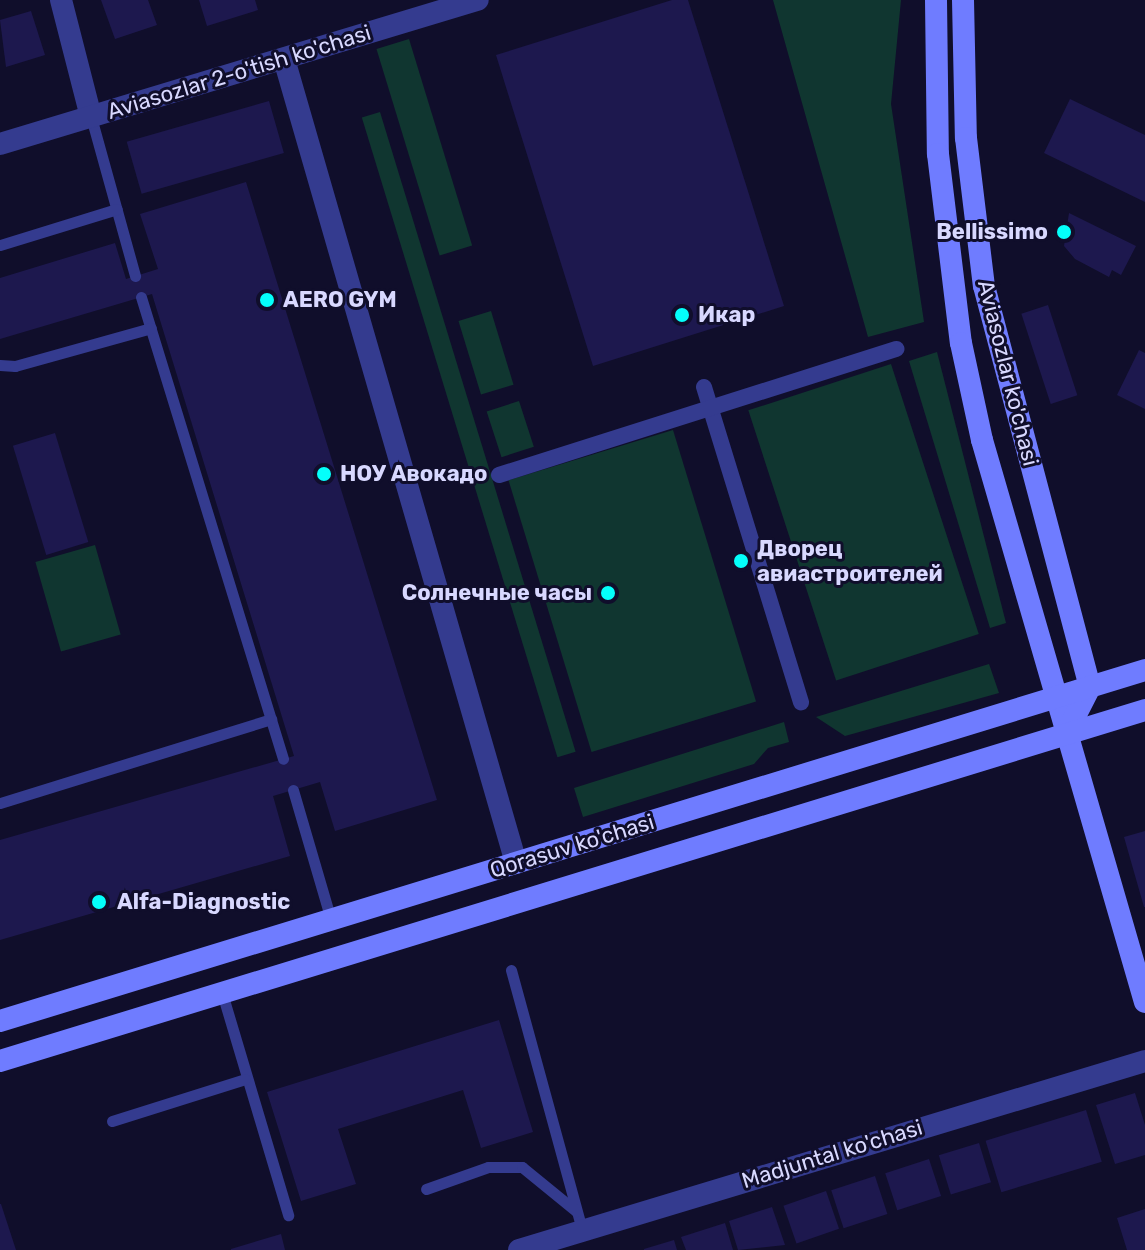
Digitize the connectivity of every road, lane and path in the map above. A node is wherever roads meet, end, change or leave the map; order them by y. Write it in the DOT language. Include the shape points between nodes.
graph roads {
  1 [pos="61,0"];
  2 [pos="478,0"];
  3 [pos="936,0"];
  4 [pos="963,0"];
  5 [pos="284,59"];
  6 [pos="91,117"];
  7 [pos="0,144"];
  8 [pos="117,209"];
  9 [pos="0,245"];
  10 [pos="135,276"];
  11 [pos="141,297"];
  12 [pos="151,328"];
  13 [pos="896,349"];
  14 [pos="0,365"];
  15 [pos="704,387"];
  16 [pos="711,407"];
  17 [pos="499,475"];
  18 [pos="1145,670"];
  19 [pos="1090,687"];
  20 [pos="1055,697"];
  21 [pos="801,702"];
  22 [pos="1145,710"];
  23 [pos="271,719"];
  24 [pos="1066,734"];
  25 [pos="283,759"];
  26 [pos="293,790"];
  27 [pos="0,803"];
  28 [pos="516,863"];
  29 [pos="331,920"];
  30 [pos="511,970"];
  31 [pos="222,993"];
  32 [pos="1145,1002"];
  33 [pos="0,1021"];
  34 [pos="0,1061"];
  35 [pos="1145,1061"];
  36 [pos="245,1079"];
  37 [pos="112,1121"];
  38 [pos="426,1189"];
  39 [pos="288,1215"];
  40 [pos="579,1220"];
  41 [pos="519,1250"];
  1 -- 6 [label="street"];
  2 -- 5 [label="street, Aviasozlar 2-o'tish ko'chasi"];
  3 -- 20 [label="main road, Aviasozlar ko'chasi" via="938,154 961,343 982,440"];
  4 -- 19 [label="main road, Aviasozlar ko'chasi" via="966,138 984,286"];
  5 -- 6 [label="street, Aviasozlar 2-o'tish ko'chasi"];
  5 -- 28 [label="street"];
  6 -- 7 [label="street, Aviasozlar 2-o'tish ko'chasi"];
  6 -- 8 [label="lane"];
  8 -- 9 [label="lane"];
  8 -- 10 [label="lane"];
  11 -- 12 [label="lane"];
  12 -- 14 [label="lane" via="15,366"];
  12 -- 23 [label="lane"];
  13 -- 16 [label="street"];
  15 -- 16 [label="street"];
  16 -- 17 [label="street"];
  16 -- 21 [label="street"];
  18 -- 19 [label="main road, Qorasuv ko'chasi"];
  19 -- 20 [label="main road, Qorasuv ko'chasi"];
  19 -- 24 [label="main road"];
  20 -- 24 [label="main road, Aviasozlar ko'chasi"];
  20 -- 28 [label="main road, Qorasuv ko'chasi"];
  22 -- 24 [label="main road, Qorasuv ko'chasi"];
  23 -- 25 [label="lane"];
  23 -- 27 [label="lane"];
  24 -- 31 [label="main road, Qorasuv ko'chasi"];
  24 -- 32 [label="main road, Aviasozlar ko'chasi"];
  26 -- 29 [label="lane"];
  28 -- 29 [label="main road, Qorasuv ko'chasi"];
  29 -- 33 [label="main road, Qorasuv ko'chasi"];
  30 -- 40 [label="lane"];
  31 -- 34 [label="main road, Qorasuv ko'chasi"];
  31 -- 36 [label="lane"];
  35 -- 40 [label="street, Madjuntal ko'chasi"];
  36 -- 37 [label="lane"];
  36 -- 39 [label="lane"];
  38 -- 40 [label="lane" via="488,1167 522,1167"];
  40 -- 41 [label="street, Madjuntal ko'chasi"];
}
